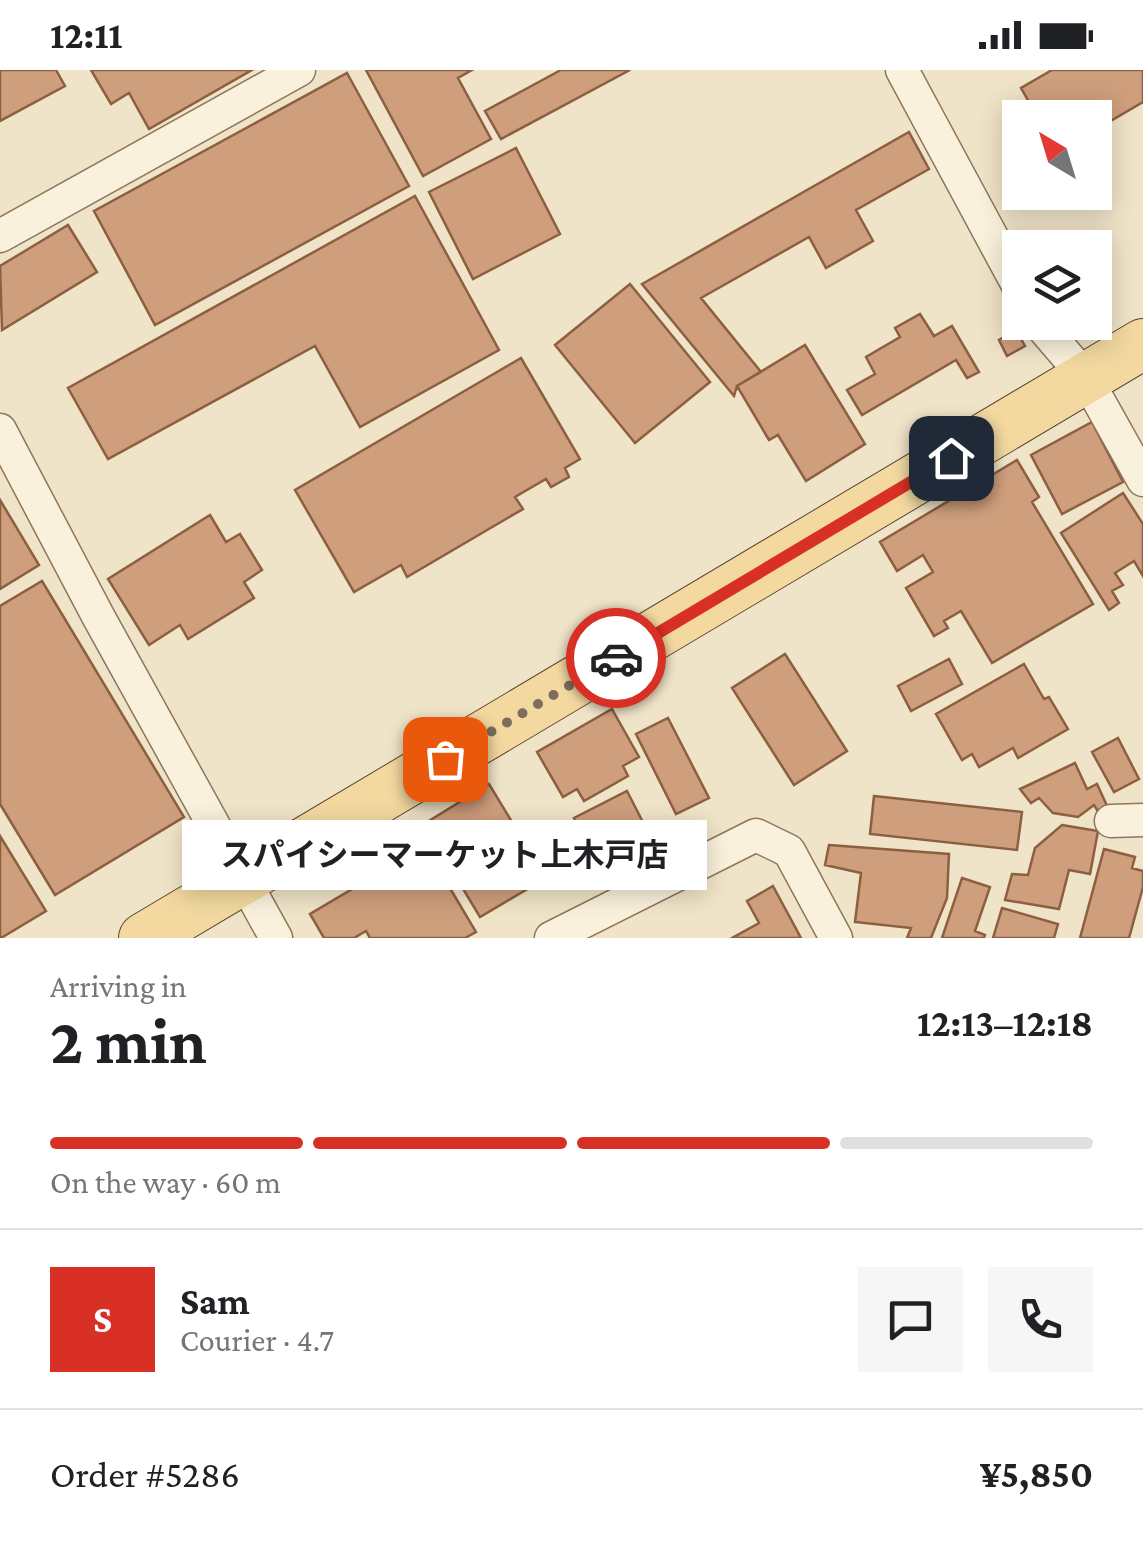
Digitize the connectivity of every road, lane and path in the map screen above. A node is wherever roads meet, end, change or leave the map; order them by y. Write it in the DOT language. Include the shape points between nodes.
graph roads {
  1 [pos="299,70"];
  2 [pos="902,70"];
  3 [pos="0,236"];
  4 [pos="1002,256"];
  5 [pos="1053,340"];
  6 [pos="1143,344"];
  7 [pos="1086,378"];
  8 [pos="0,430"];
  9 [pos="1143,480"];
  10 [pos="243,880"];
  11 [pos="144,938"];
  12 [pos="276,938"];
  13 [pos="550,938"];
  14 [pos="836,938"];
  1 -- 3 [label="street"];
  2 -- 4 [label="street"];
  5 -- 7 [label="street"];
  6 -- 7 [label="main road"];
  7 -- 9 [label="street"];
  7 -- 10 [label="main road"];
  8 -- 10 [label="street"];
  10 -- 11 [label="main road"];
  10 -- 12 [label="street"];
  13 -- 14 [label="street" via="756,835 789,851"];
}
